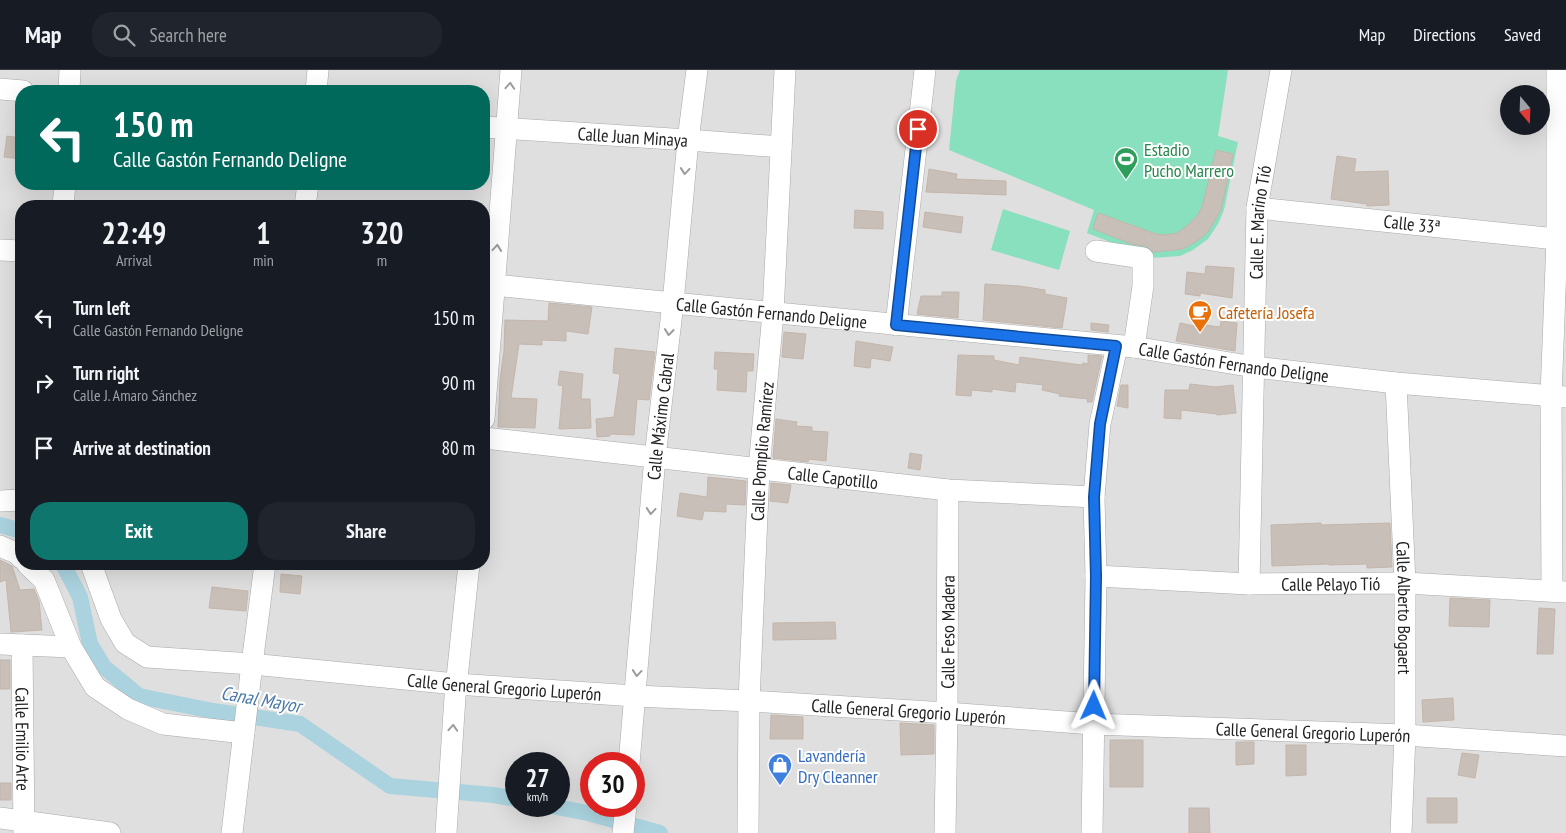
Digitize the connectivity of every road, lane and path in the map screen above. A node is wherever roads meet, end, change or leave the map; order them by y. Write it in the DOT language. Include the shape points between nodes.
graph roads {
  1 [pos="70,70"];
  2 [pos="318,70"];
  3 [pos="511,70"];
  4 [pos="697,70"];
  5 [pos="785,70"];
  6 [pos="925,70"];
  7 [pos="1281,70"];
  8 [pos="1557,70"];
  9 [pos="69,85"];
  10 [pos="317,85"];
  11 [pos="0,88"];
  12 [pos="15,90"];
  13 [pos="490,128"];
  14 [pos="507,129"];
  15 [pos="688,140"];
  16 [pos="781,148"];
  17 [pos="1257,208"];
  18 [pos="1561,239"];
  19 [pos="0,250"];
  20 [pos="15,251"];
  21 [pos="1096,251"];
  22 [pos="490,275"];
  23 [pos="490,284"];
  24 [pos="673,304"];
  25 [pos="773,313"];
  26 [pos="896,325"];
  27 [pos="1125,347"];
  28 [pos="1254,368"];
  29 [pos="1396,383"];
  30 [pos="1558,396"];
  31 [pos="490,439"];
  32 [pos="655,457"];
  33 [pos="759,469"];
  34 [pos="948,490"];
  35 [pos="1094,497"];
  36 [pos="15,500"];
  37 [pos="0,501"];
  38 [pos="0,546"];
  39 [pos="15,553"];
  40 [pos="33,570"];
  41 [pos="93,570"];
  42 [pos="264,570"];
  43 [pos="468,570"];
  44 [pos="1096,576"];
  45 [pos="1406,583"];
  46 [pos="1248,584"];
  47 [pos="1559,592"];
  48 [pos="0,644"];
  49 [pos="22,645"];
  50 [pos="71,647"];
  51 [pos="252,664"];
  52 [pos="456,684"];
  53 [pos="635,696"];
  54 [pos="750,701"];
  55 [pos="947,713"];
  56 [pos="1093,724"];
  57 [pos="244,730"];
  58 [pos="1405,735"];
  59 [pos="1566,746"];
  60 [pos="630,752"];
  61 [pos="624,817"];
  62 [pos="0,818"];
  63 [pos="24,827"];
  64 [pos="110,833"];
  65 [pos="232,833"];
  66 [pos="446,833"];
  67 [pos="623,833"];
  68 [pos="748,833"];
  69 [pos="945,833"];
  70 [pos="1092,833"];
  71 [pos="1401,833"];
  1 -- 9 [label="street"];
  2 -- 10 [label="street"];
  14 -- 3 [label="street, one-way"];
  4 -- 15 [label="street, Calle Máximo Cabral"];
  5 -- 16 [label="street, Calle Pomplio Ramírez"];
  6 -- 26 [label="street"];
  7 -- 17 [label="street, Calle E. Marino Tió"];
  8 -- 18 [label="street"];
  11 -- 12 [label="street"];
  13 -- 14 [label="street, Calle Juan Minaya"];
  14 -- 15 [label="street, Calle Juan Minaya"];
  22 -- 14 [label="street, one-way"];
  15 -- 16 [label="street, Calle Juan Minaya"];
  15 -- 24 [label="street, Calle Máximo Cabral, one-way"];
  16 -- 25 [label="street, Calle Pomplio Ramírez"];
  17 -- 18 [label="street, Calle 33ª"];
  17 -- 28 [label="street, Calle E. Marino Tió"];
  18 -- 30 [label="street"];
  19 -- 20 [label="street"];
  21 -- 27 [label="street" via="1143,258 1142,286"];
  23 -- 24 [label="street, Calle Gastón Fernando Deligne"];
  24 -- 25 [label="street, Calle Gastón Fernando Deligne"];
  24 -- 32 [label="street, Calle Máximo Cabral, one-way"];
  25 -- 26 [label="street, Calle Gastón Fernando Deligne"];
  25 -- 33 [label="street, Calle Pomplio Ramírez"];
  26 -- 27 [label="street, Calle Gastón Fernando Deligne"];
  27 -- 28 [label="street, Calle Gastón Fernando Deligne"];
  27 -- 35 [label="street" via="1100,424"];
  28 -- 29 [label="street, Calle Gastón Fernando Deligne"];
  28 -- 46 [label="street, Calle E. Marino Tió"];
  29 -- 30 [label="street, Calle Gastón Fernando Deligne"];
  29 -- 45 [label="street, Calle Alberto Bogaert"];
  30 -- 47 [label="street"];
  31 -- 32 [label="street, Calle Capotillo"];
  32 -- 33 [label="street, Calle Capotillo"];
  32 -- 53 [label="street, Calle Máximo Cabral, one-way"];
  33 -- 34 [label="street, Calle Capotillo"];
  33 -- 54 [label="street, Calle Pomplio Ramírez"];
  34 -- 35 [label="street, Calle Capotillo"];
  34 -- 55 [label="street, Calle Feso Madera"];
  35 -- 44 [label="street"];
  36 -- 37 [label="street"];
  38 -- 39 [label="street"];
  40 -- 50 [label="street" via="44,580"];
  41 -- 51 [label="street" via="111,619 125,643 147,657"];
  42 -- 51 [label="street"];
  43 -- 52 [label="street"];
  44 -- 46 [label="street, Calle Pelayo Tió"];
  44 -- 56 [label="street"];
  45 -- 46 [label="street, Calle Pelayo Tió"];
  45 -- 47 [label="street, Calle Pelayo Tió"];
  45 -- 58 [label="street, Calle Alberto Bogaert"];
  48 -- 49 [label="street"];
  49 -- 50 [label="street"];
  49 -- 63 [label="street, Calle Emilio Arte"];
  50 -- 57 [label="street" via="95,687 128,709 163,724"];
  51 -- 52 [label="street, Calle General Gregorio Luperón"];
  51 -- 57 [label="street"];
  52 -- 53 [label="street, Calle General Gregorio Luperón"];
  66 -- 52 [label="street, one-way"];
  53 -- 54 [label="street, Calle General Gregorio Luperón"];
  53 -- 60 [label="street, Calle Máximo Cabral"];
  54 -- 55 [label="street, Calle General Gregorio Luperón"];
  54 -- 68 [label="street, Calle Pomplio Ramírez"];
  55 -- 56 [label="street, Calle General Gregorio Luperón"];
  55 -- 69 [label="street, Calle Feso Madera"];
  56 -- 58 [label="street, Calle General Gregorio Luperón"];
  56 -- 70 [label="street"];
  57 -- 65 [label="street"];
  58 -- 59 [label="street, Calle General Gregorio Luperón"];
  58 -- 71 [label="street, Calle Alberto Bogaert"];
  61 -- 67 [label="street"];
  62 -- 63 [label="street"];
  63 -- 64 [label="street"];
}
